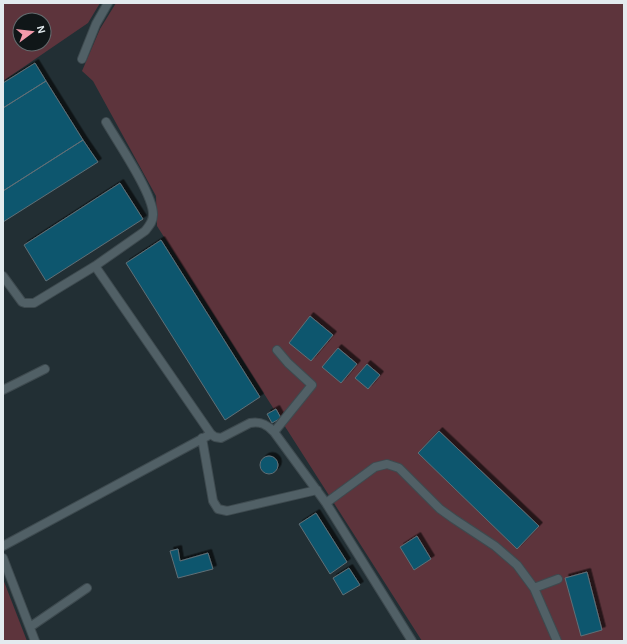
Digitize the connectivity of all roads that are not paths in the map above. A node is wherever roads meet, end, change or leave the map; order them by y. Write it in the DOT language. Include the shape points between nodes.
graph roads {
  1 [pos="108,3"];
  2 [pos="82,59"];
  3 [pos="106,122"];
  4 [pos="95,266"];
  5 [pos="3,276"];
  6 [pos="277,350"];
  7 [pos="45,369"];
  8 [pos="3,390"];
  9 [pos="274,432"];
  10 [pos="211,434"];
  11 [pos="202,438"];
  12 [pos="317,490"];
  13 [pos="326,503"];
  14 [pos="3,546"];
  15 [pos="3,558"];
  16 [pos="558,579"];
  17 [pos="87,588"];
  18 [pos="534,588"];
  19 [pos="30,627"];
  20 [pos="35,641"];
  21 [pos="412,641"];
  22 [pos="557,641"];
  1 -- 2 [label="lane" via="96,24"];
  3 -- 4 [label="lane" via="144,187 153,216 145,231"];
  4 -- 5 [label="lane" via="34,303 22,302"];
  4 -- 10 [label="lane"];
  6 -- 9 [label="lane" via="312,385"];
  7 -- 8 [label="lane"];
  9 -- 10 [label="lane" via="266,424 256,422 220,438"];
  9 -- 12 [label="lane"];
  10 -- 11 [label="lane"];
  11 -- 12 [label="lane" via="213,501 218,509 227,511"];
  11 -- 14 [label="lane"];
  12 -- 13 [label="lane"];
  13 -- 18 [label="lane" via="375,467 394,465 440,509 507,555"];
  13 -- 21 [label="lane"];
  15 -- 19 [label="lane"];
  16 -- 18 [label="lane"];
  17 -- 19 [label="lane"];
  18 -- 22 [label="lane"];
  19 -- 20 [label="lane"];
}
